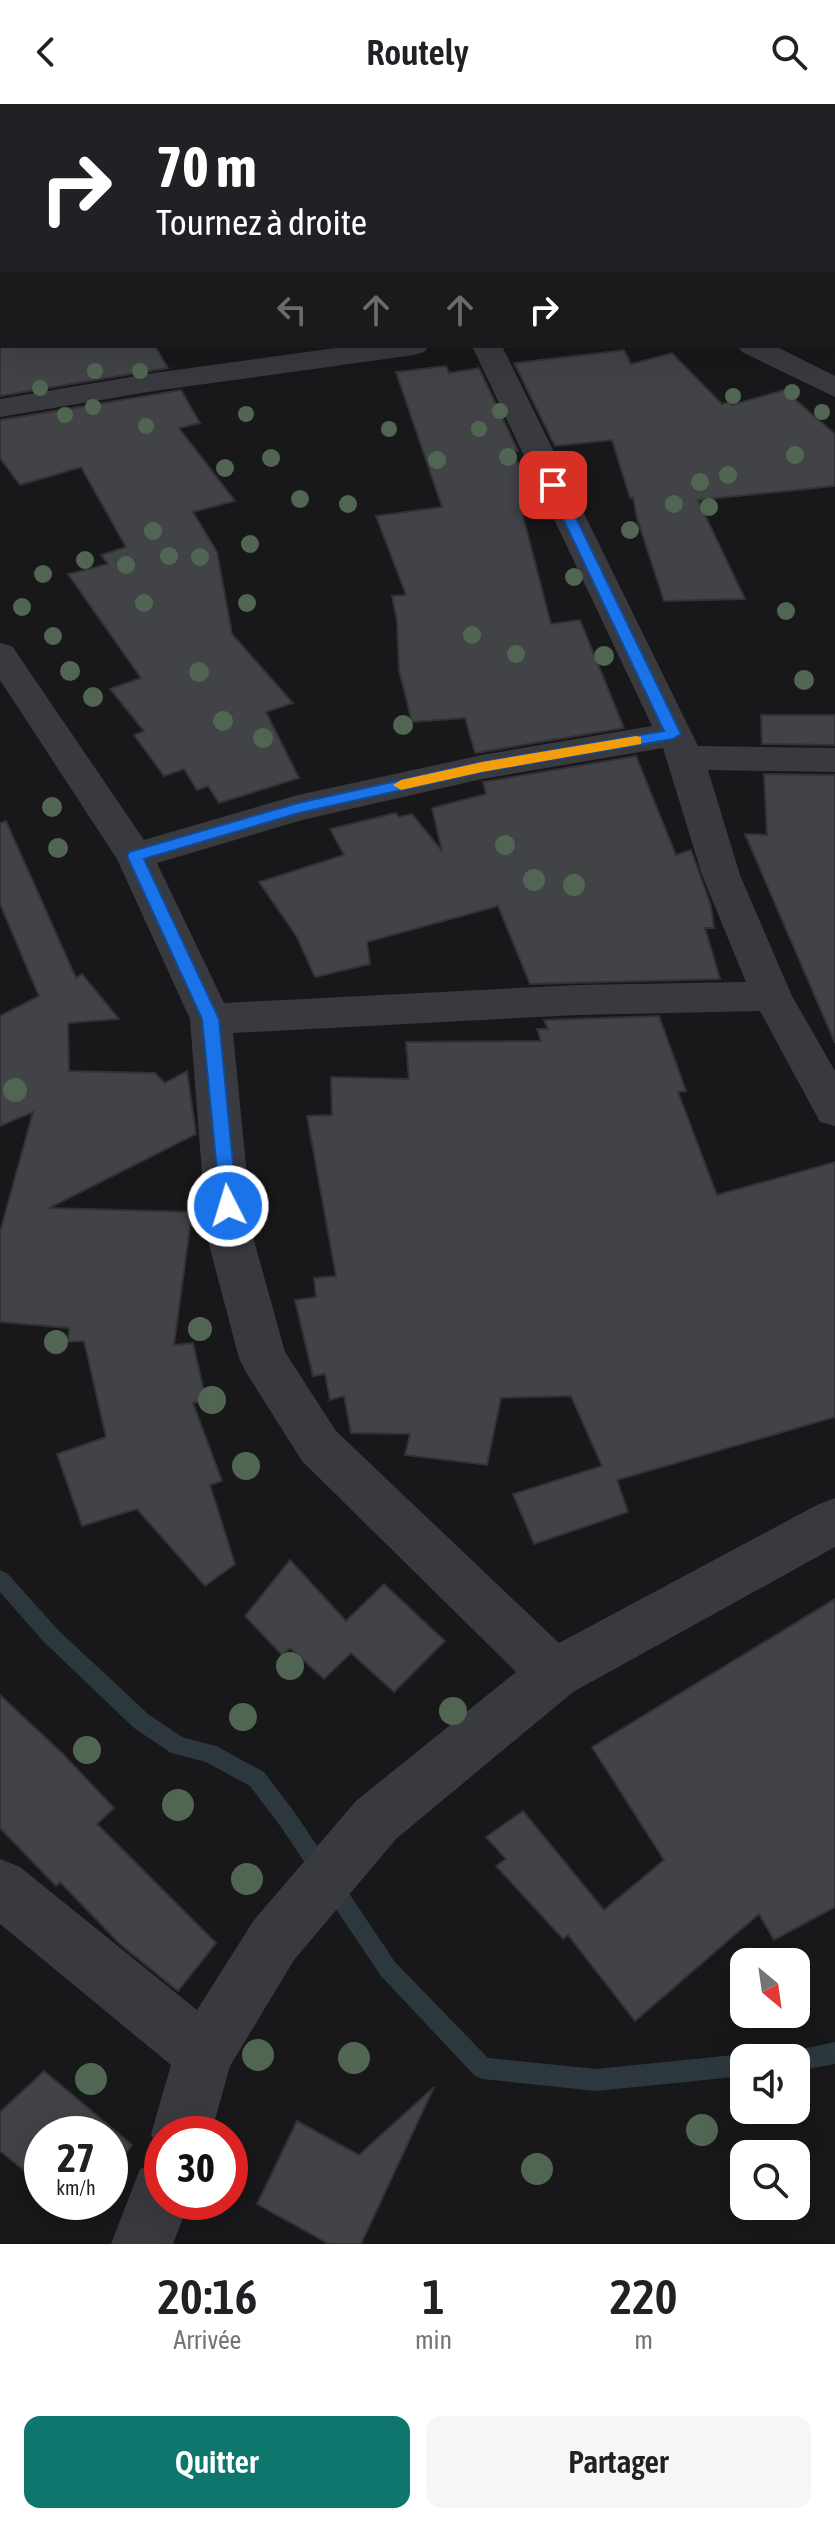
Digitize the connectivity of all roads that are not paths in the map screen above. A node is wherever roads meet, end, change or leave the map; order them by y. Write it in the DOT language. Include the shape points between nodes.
graph roads {
  1 [pos="400,348"];
  2 [pos="488,348"];
  3 [pos="756,348"];
  4 [pos="835,388"];
  5 [pos="0,408"];
  6 [pos="0,654"];
  7 [pos="680,746"];
  8 [pos="835,760"];
  9 [pos="135,856"];
  10 [pos="772,996"];
  11 [pos="211,1019"];
  12 [pos="835,1110"];
  13 [pos="835,1521"];
  14 [pos="554,1674"];
  15 [pos="0,1887"];
  16 [pos="204,2054"];
  17 [pos="186,2116"];
  18 [pos="151,2220"];
  19 [pos="142,2244"];
  1 -- 5 [label="street"];
  2 -- 7 [label="street"];
  3 -- 4 [label="street"];
  6 -- 9 [label="street"];
  7 -- 8 [label="street"];
  7 -- 9 [label="street" via="482,767 344,798"];
  7 -- 10 [label="street" via="721,875"];
  9 -- 11 [label="street"];
  10 -- 11 [label="street"];
  10 -- 12 [label="street"];
  11 -- 14 [label="street" via="230,1237 263,1358 319,1446"];
  13 -- 14 [label="street"];
  14 -- 16 [label="street" via="376,1820 274,1940"];
  15 -- 16 [label="street"];
  16 -- 17 [label="street"];
  18 -- 19 [label="street"];
}
